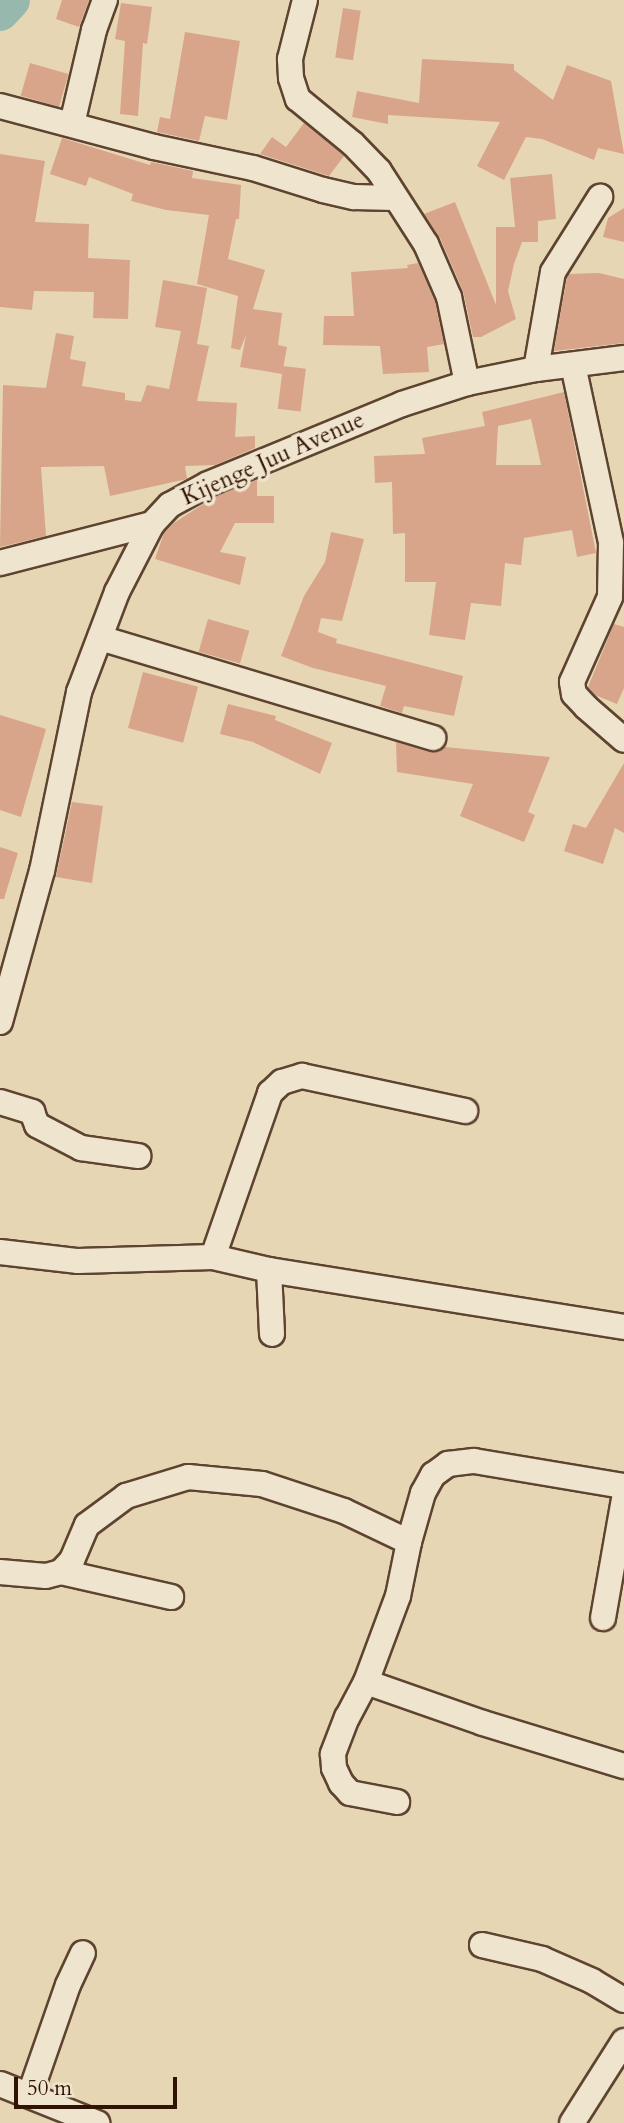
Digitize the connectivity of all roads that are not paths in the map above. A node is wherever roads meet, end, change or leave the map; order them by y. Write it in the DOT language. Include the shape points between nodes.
graph roads {
  1 [pos="105,0"];
  2 [pos="304,0"];
  3 [pos="0,106"];
  4 [pos="72,124"];
  5 [pos="600,197"];
  6 [pos="394,198"];
  7 [pos="624,358"];
  8 [pos="573,365"];
  9 [pos="536,369"];
  10 [pos="467,383"];
  11 [pos="152,524"];
  12 [pos="0,563"];
  13 [pos="615,612"];
  14 [pos="100,638"];
  15 [pos="433,738"];
  16 [pos="624,740"];
  17 [pos="0,1023"];
  18 [pos="0,1102"];
  19 [pos="465,1111"];
  20 [pos="138,1156"];
  21 [pos="0,1252"];
  22 [pos="213,1258"];
  23 [pos="269,1270"];
  24 [pos="624,1327"];
  25 [pos="272,1334"];
  26 [pos="624,1486"];
  27 [pos="624,1499"];
  28 [pos="410,1542"];
  29 [pos="0,1572"];
  30 [pos="61,1572"];
  31 [pos="171,1597"];
  32 [pos="603,1618"];
  33 [pos="366,1682"];
  34 [pos="624,1766"];
  35 [pos="397,1802"];
  36 [pos="482,1945"];
  37 [pos="83,1953"];
  38 [pos="624,2000"];
  39 [pos="624,2040"];
  40 [pos="0,2084"];
  41 [pos="30,2094"];
  42 [pos="97,2123"];
  43 [pos="572,2123"];
  1 -- 4 [label="street"];
  2 -- 6 [label="street" via="290,59 298,99 353,144 379,172"];
  3 -- 4 [label="street"];
  4 -- 6 [label="street" via="154,148 253,167 323,190"];
  5 -- 9 [label="street" via="553,272"];
  6 -- 10 [label="street" via="426,244 449,296"];
  7 -- 8 [label="street, Kijenge Juu Avenue"];
  8 -- 9 [label="street, Kijenge Juu Avenue"];
  8 -- 13 [label="street" via="611,543 610,597"];
  9 -- 10 [label="street, Kijenge Juu Avenue"];
  10 -- 11 [label="street, Kijenge Juu Avenue" via="349,423 208,484 170,505"];
  11 -- 12 [label="street"];
  11 -- 14 [label="street, Kijenge Juu Avenue" via="117,592"];
  13 -- 16 [label="street" via="572,682 574,694"];
  14 -- 15 [label="street"];
  14 -- 17 [label="street, Kijenge Juu Avenue" via="79,692 42,871"];
  18 -- 20 [label="street" via="32,1112 37,1125 81,1148"];
  19 -- 22 [label="street" via="302,1076 282,1082 270,1093"];
  21 -- 22 [label="street" via="78,1261"];
  22 -- 23 [label="street"];
  23 -- 24 [label="street"];
  23 -- 25 [label="street"];
  26 -- 28 [label="street" via="474,1461 448,1464 433,1475 423,1493"];
  27 -- 32 [label="street"];
  28 -- 30 [label="street" via="344,1511 262,1484 188,1477 127,1496 87,1525 72,1560"];
  28 -- 33 [label="street" via="398,1596"];
  29 -- 30 [label="street" via="46,1576"];
  30 -- 31 [label="street"];
  33 -- 34 [label="street"];
  33 -- 35 [label="street" via="338,1737 334,1768 350,1793"];
  36 -- 38 [label="street" via="542,1959"];
  37 -- 41 [label="street"];
  39 -- 43 [label="street"];
  40 -- 41 [label="street"];
  41 -- 42 [label="street"];
}
